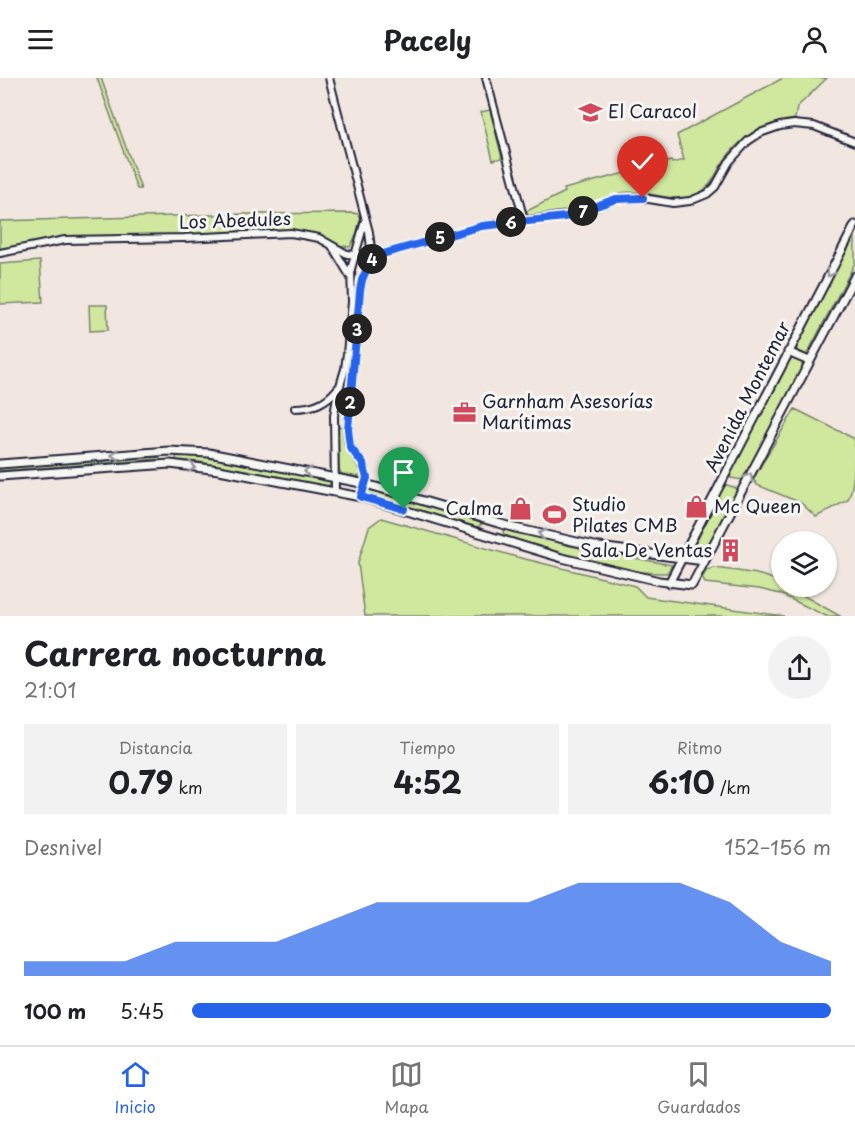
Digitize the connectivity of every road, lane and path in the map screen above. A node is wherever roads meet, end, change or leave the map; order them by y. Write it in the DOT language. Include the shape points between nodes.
graph roads {
  1 [pos="329,78"];
  2 [pos="486,78"];
  3 [pos="855,142"];
  4 [pos="365,217"];
  5 [pos="524,220"];
  6 [pos="855,225"];
  7 [pos="332,246"];
  8 [pos="0,253"];
  9 [pos="354,256"];
  10 [pos="372,257"];
  11 [pos="855,276"];
  12 [pos="351,279"];
  13 [pos="788,352"];
  14 [pos="809,361"];
  15 [pos="340,385"];
  16 [pos="295,408"];
  17 [pos="0,464"];
  18 [pos="0,476"];
  19 [pos="335,478"];
  20 [pos="366,484"];
  21 [pos="335,492"];
  22 [pos="361,497"];
  23 [pos="682,559"];
  24 [pos="704,561"];
  25 [pos="669,583"];
  1 -- 4 [label="street"];
  2 -- 5 [label="street"];
  3 -- 5 [label="street, Los Abedules" via="814,126 780,126 760,133 742,146 715,187 696,199 673,203 623,198 565,217"];
  4 -- 9 [label="street"];
  4 -- 10 [label="street"];
  5 -- 10 [label="street, Los Abedules" via="482,226"];
  6 -- 13 [label="main road, Avenida Montemar, one-way"];
  7 -- 8 [label="street, Los Abedules" via="302,234 245,234 57,241"];
  7 -- 9 [label="street, Los Abedules"];
  7 -- 12 [label="street"];
  9 -- 10 [label="street, Los Abedules"];
  9 -- 12 [label="street"];
  10 -- 20 [label="street" via="360,291 348,429 350,447 365,470"];
  11 -- 14 [label="main road, Avenida Montemar"];
  12 -- 15 [label="street" via="347,353"];
  13 -- 14 [label="main road"];
  13 -- 23 [label="main road, Avenida Montemar"];
  24 -- 14 [label="main road, Avenida Montemar, one-way"];
  15 -- 16 [label="street" via="321,404"];
  15 -- 19 [label="street" via="334,416"];
  19 -- 17 [label="main road, one-way" via="186,451"];
  18 -- 21 [label="main road, one-way" via="170,464"];
  19 -- 20 [label="main road"];
  19 -- 21 [label="street"];
  20 -- 22 [label="street"];
  23 -- 20 [label="main road, one-way" via="609,549 515,528"];
  21 -- 22 [label="main road"];
  22 -- 25 [label="main road" via="562,558"];
  23 -- 24 [label="main road"];
  23 -- 25 [label="main road, Avenida Montemar"];
  24 -- 25 [label="main road, Avenida Montemar" via="692,585"];
}
